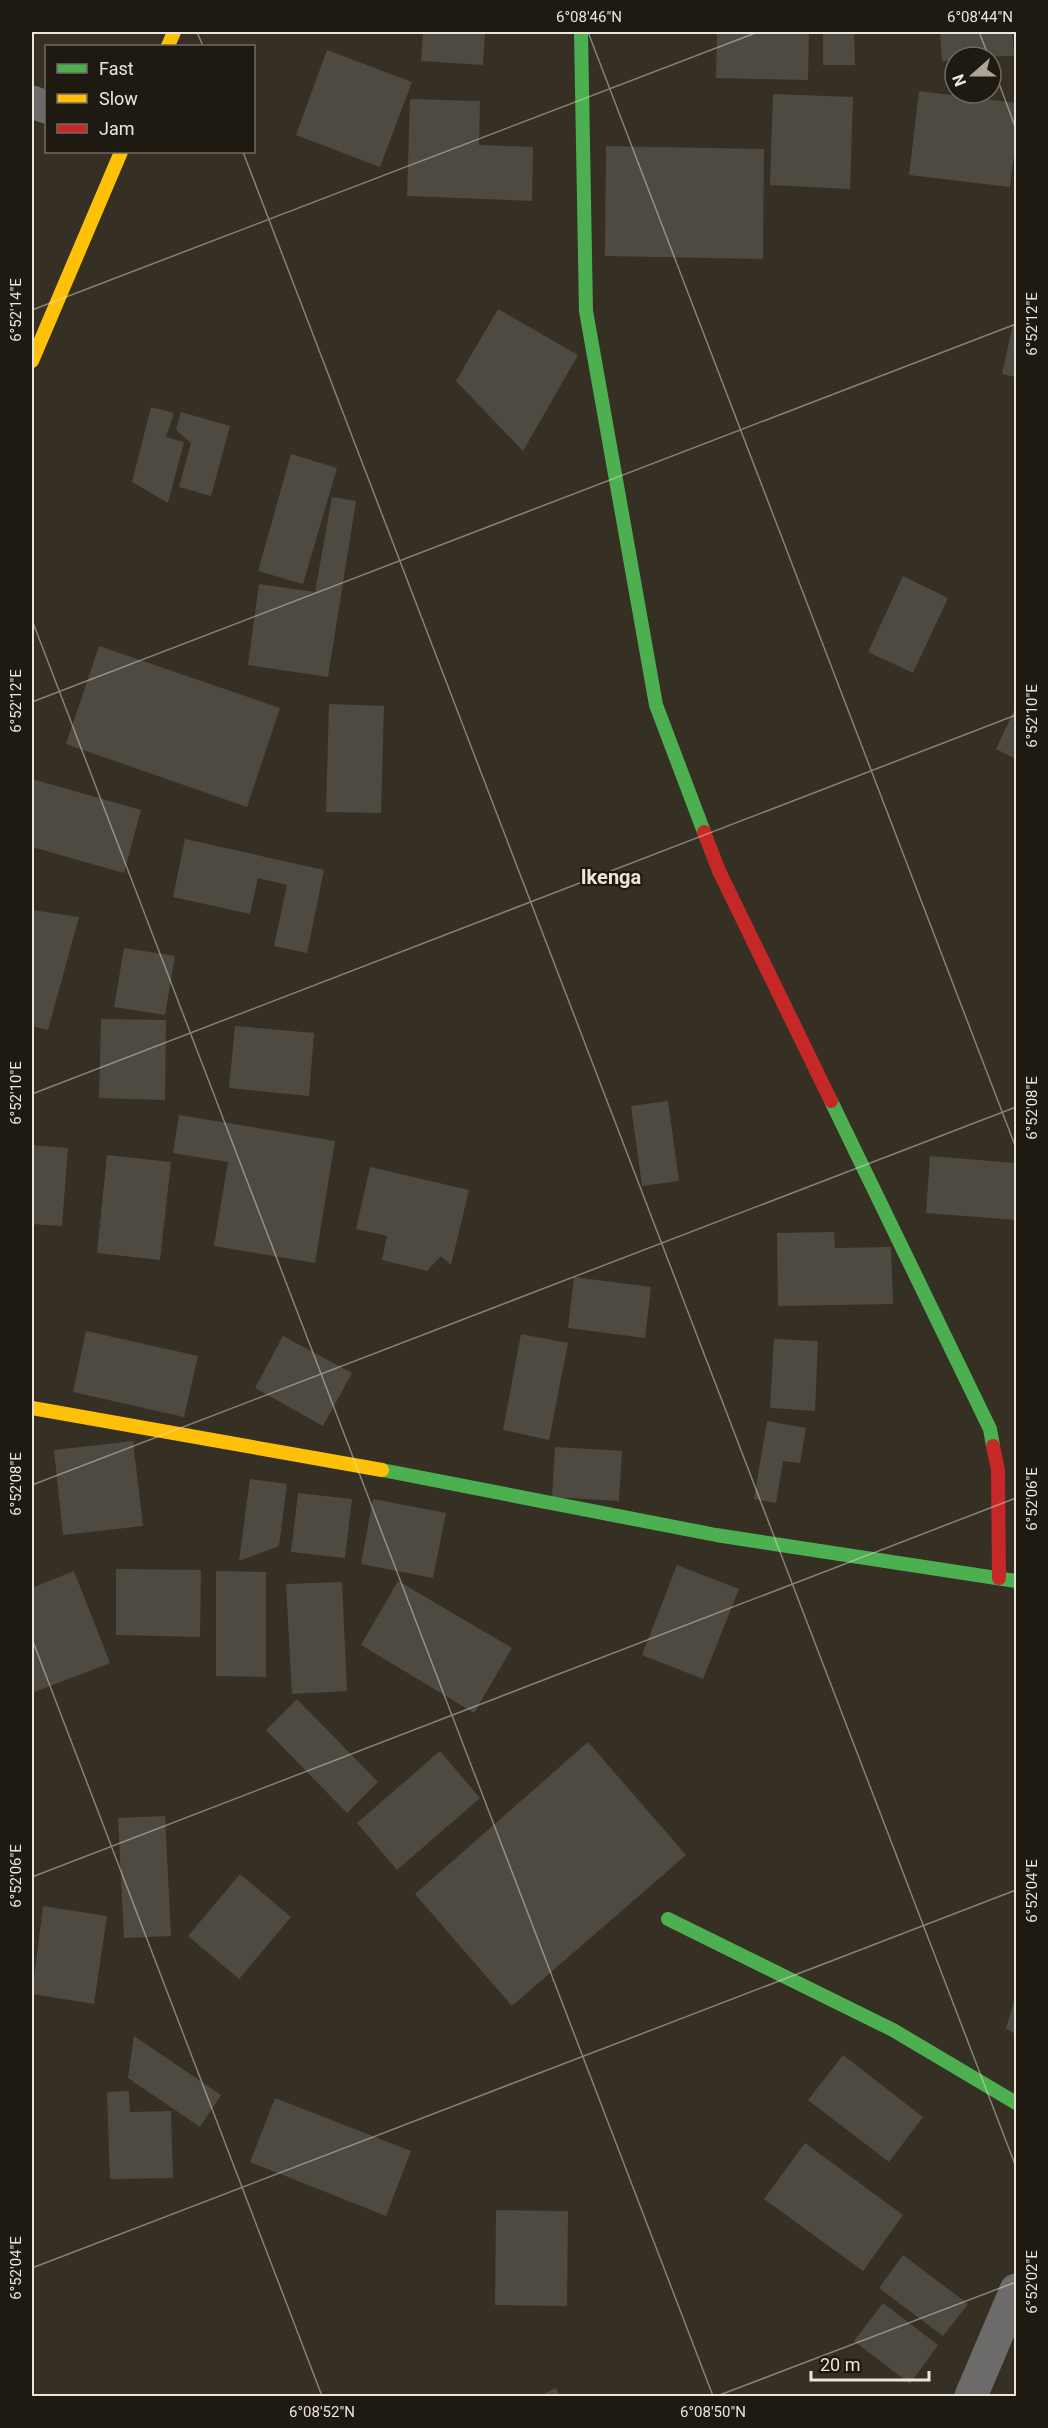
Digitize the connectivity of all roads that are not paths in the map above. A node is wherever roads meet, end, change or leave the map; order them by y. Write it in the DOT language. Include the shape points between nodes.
graph roads {
  1 [pos="581,32"];
  2 [pos="121,153"];
  3 [pos="32,361"];
  4 [pos="32,1408"];
  5 [pos="999,1578"];
  6 [pos="1017,1581"];
  7 [pos="668,1919"];
  8 [pos="1017,2103"];
  9 [pos="1017,2290"];
  10 [pos="971,2397"];
  1 -- 5 [label="street" via="586,311 656,705 719,872 990,1430 998,1470"];
  2 -- 3 [label="street"];
  4 -- 5 [label="street" via="422,1477 716,1535"];
  5 -- 6 [label="street"];
  7 -- 8 [label="street" via="893,2030"];
  9 -- 10 [label="street"];
}
